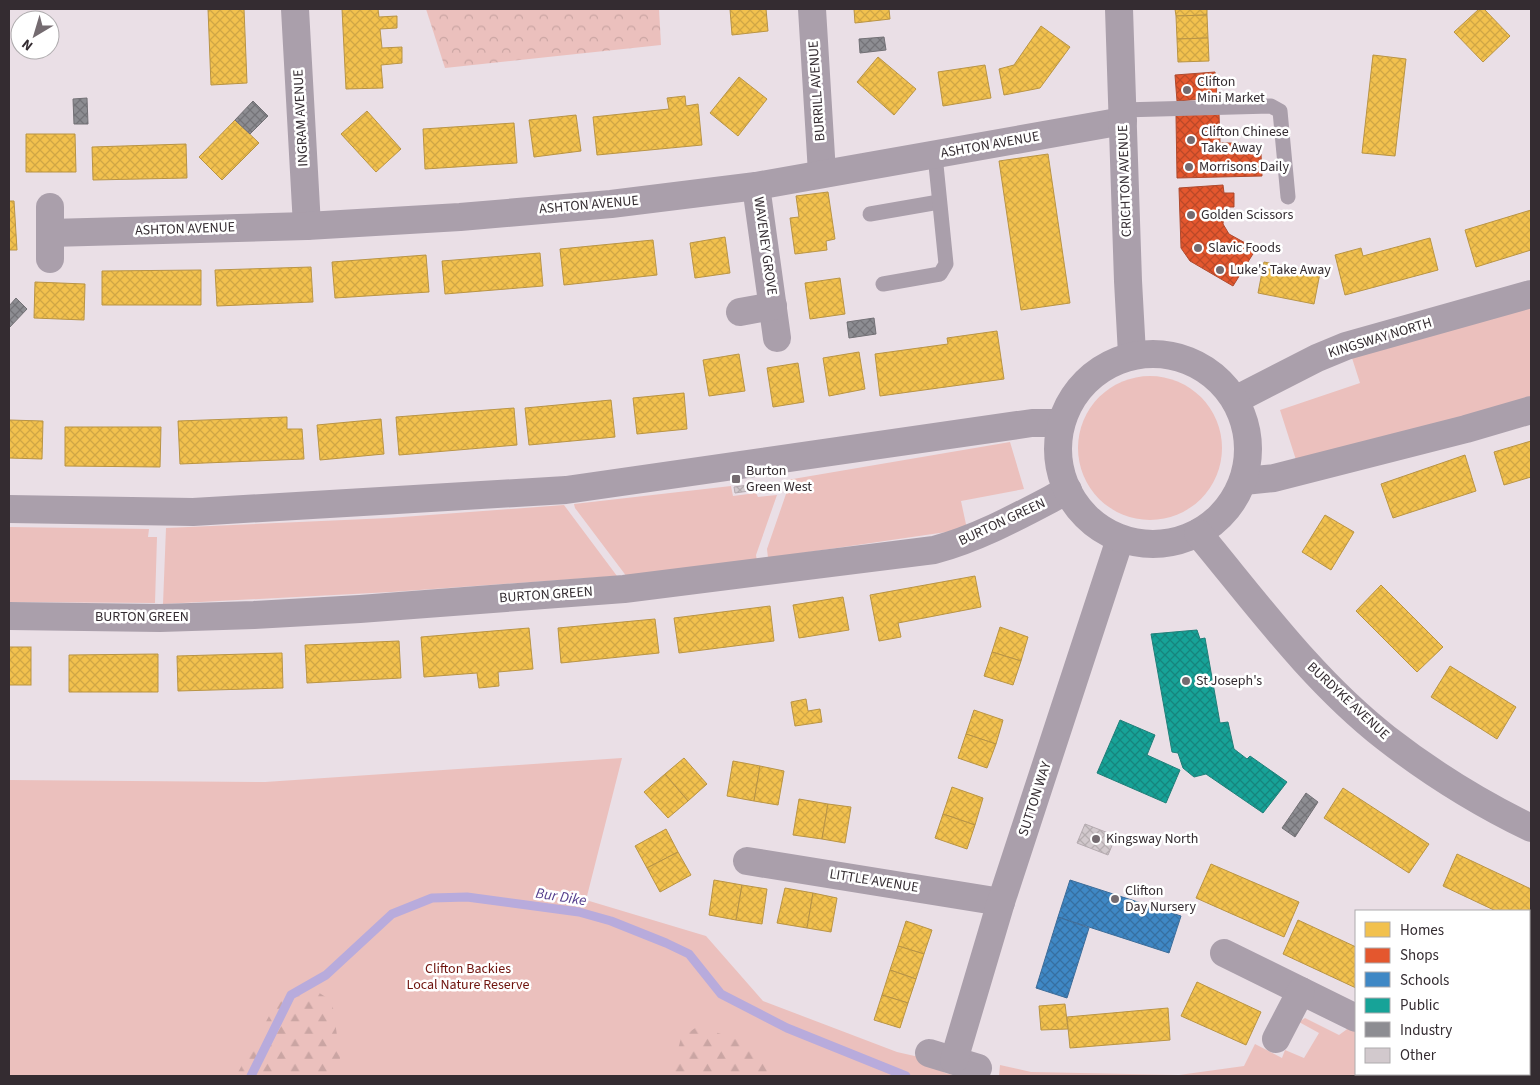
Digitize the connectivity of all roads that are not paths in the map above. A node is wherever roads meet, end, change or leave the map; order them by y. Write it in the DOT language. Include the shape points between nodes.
graph roads {
  1 [pos="295,9"];
  2 [pos="812,9"];
  3 [pos="1119,9"];
  4 [pos="1122,116"];
  5 [pos="934,155"];
  6 [pos="822,173"];
  7 [pos="756,186"];
  8 [pos="1288,197"];
  9 [pos="939,202"];
  10 [pos="870,214"];
  11 [pos="307,226"];
  12 [pos="50,233"];
  13 [pos="884,284"];
  14 [pos="1531,294"];
  15 [pos="773,306"];
  16 [pos="740,312"];
  17 [pos="778,338"];
  18 [pos="1132,354"];
  19 [pos="1235,400"];
  20 [pos="1531,410"];
  21 [pos="1060,423"];
  22 [pos="1244,481"];
  23 [pos="1068,490"];
  24 [pos="9,509"];
  25 [pos="1198,533"];
  26 [pos="1120,539"];
  27 [pos="9,616"];
  28 [pos="1531,828"];
  29 [pos="747,861"];
  30 [pos="1001,902"];
  31 [pos="1224,953"];
  32 [pos="1301,992"];
  33 [pos="1355,1018"];
  34 [pos="1276,1039"];
  35 [pos="954,1060"];
  1 -- 11 [label="street, INGRAM AVENUE"];
  2 -- 6 [label="street, BURRILL AVENUE"];
  3 -- 4 [label="street, CRICHTON AVENUE"];
  4 -- 5 [label="street, ASHTON AVENUE"];
  4 -- 8 [label="lane" via="1271,106 1280,111"];
  4 -- 18 [label="street, CRICHTON AVENUE"];
  5 -- 6 [label="street, ASHTON AVENUE"];
  5 -- 9 [label="lane"];
  6 -- 7 [label="street, ASHTON AVENUE"];
  7 -- 11 [label="street, ASHTON AVENUE" via="611,204"];
  7 -- 15 [label="street, WAVENEY GROVE"];
  9 -- 10 [label="lane"];
  9 -- 13 [label="lane" via="946,264 940,274"];
  11 -- 12 [label="street, ASHTON AVENUE"];
  14 -- 19 [label="street, KINGSWAY NORTH" via="1346,346"];
  15 -- 16 [label="street, WAVENEY GROVE"];
  15 -- 17 [label="street, WAVENEY GROVE"];
  18 -- 19 [label="street" via="1176,356 1207,370"];
  18 -- 21 [label="street" via="1106,365 1081,386"];
  19 -- 22 [label="street" via="1246,428 1249,448"];
  20 -- 22 [label="street" via="1274,478"];
  21 -- 23 [label="street" via="1057,459"];
  21 -- 24 [label="street" via="1032,423 566,490 193,512"];
  22 -- 25 [label="street" via="1220,517"];
  23 -- 26 [label="street" via="1091,522"];
  23 -- 27 [label="street, BURTON GREEN" via="990,530 934,550 624,589 254,615 160,618"];
  25 -- 26 [label="street" via="1169,544 1143,544"];
  25 -- 28 [label="street, BURDYKE AVENUE" via="1304,659 1385,737 1434,774"];
  26 -- 30 [label="street, SUTTON WAY"];
  29 -- 30 [label="street, LITTLE AVENUE"];
  30 -- 35 [label="street, SUTTON WAY"];
  31 -- 32 [label="street"];
  32 -- 33 [label="street"];
  32 -- 34 [label="street"];
}
